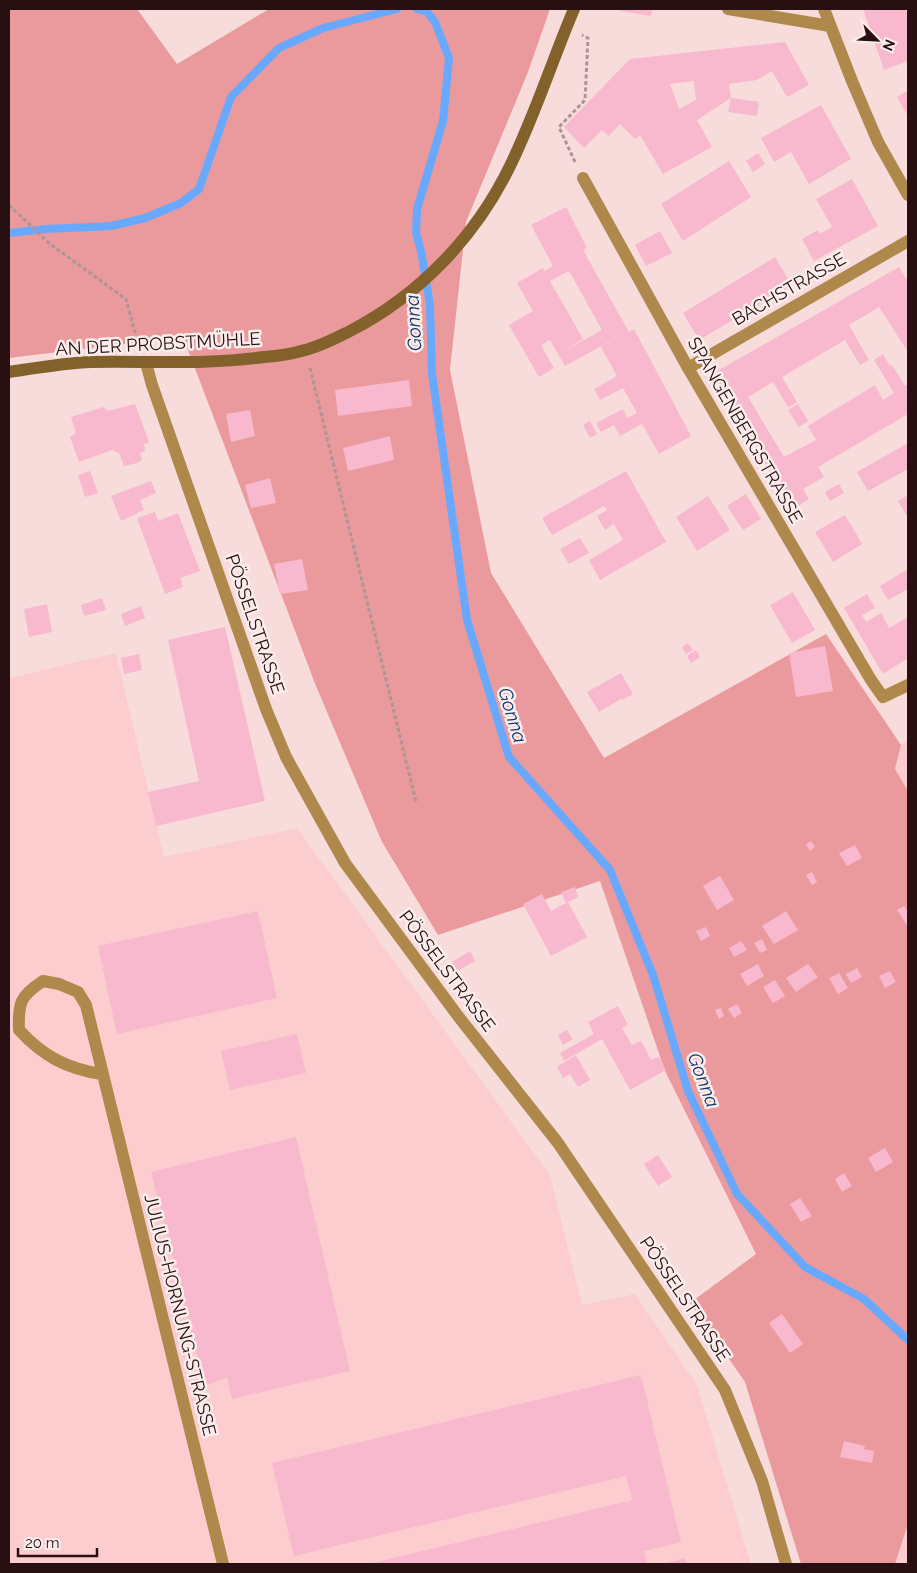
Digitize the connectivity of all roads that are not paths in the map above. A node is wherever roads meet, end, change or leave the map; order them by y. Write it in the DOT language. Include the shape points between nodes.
graph roads {
  1 [pos="574,9"];
  2 [pos="728,9"];
  3 [pos="824,9"];
  4 [pos="830,26"];
  5 [pos="583,178"];
  6 [pos="908,195"];
  7 [pos="908,241"];
  8 [pos="146,363"];
  9 [pos="688,368"];
  10 [pos="9,372"];
  11 [pos="908,685"];
  12 [pos="102,1074"];
  13 [pos="223,1564"];
  14 [pos="786,1564"];
  1 -- 8 [label="street, AN DER PROBSTMÜHLE" via="510,167 485,210 454,252 416,287 365,323 306,350 236,360"];
  2 -- 4 [label="street"];
  3 -- 4 [label="street"];
  4 -- 6 [label="street" via="878,142"];
  5 -- 9 [label="street, SPANGENBERGSTRASSE"];
  7 -- 9 [label="street, BACHSTRASSE"];
  8 -- 10 [label="street, AN DER PROBSTMÜHLE" via="90,362"];
  8 -- 14 [label="street, PÖSSELSTRASSE" via="266,709 286,757 345,863 458,1016 558,1142 725,1390 762,1481"];
  9 -- 11 [label="street, SPANGENBERGSTRASSE" via="871,680 883,697"];
  12 -- 12 [label="street, JULIUS-HORNUNG-STRASSE" via="80,1071 33,1045 19,1030 18,1014 23,995 42,981 78,992 86,1005"];
  12 -- 13 [label="street, JULIUS-HORNUNG-STRASSE"];
}
